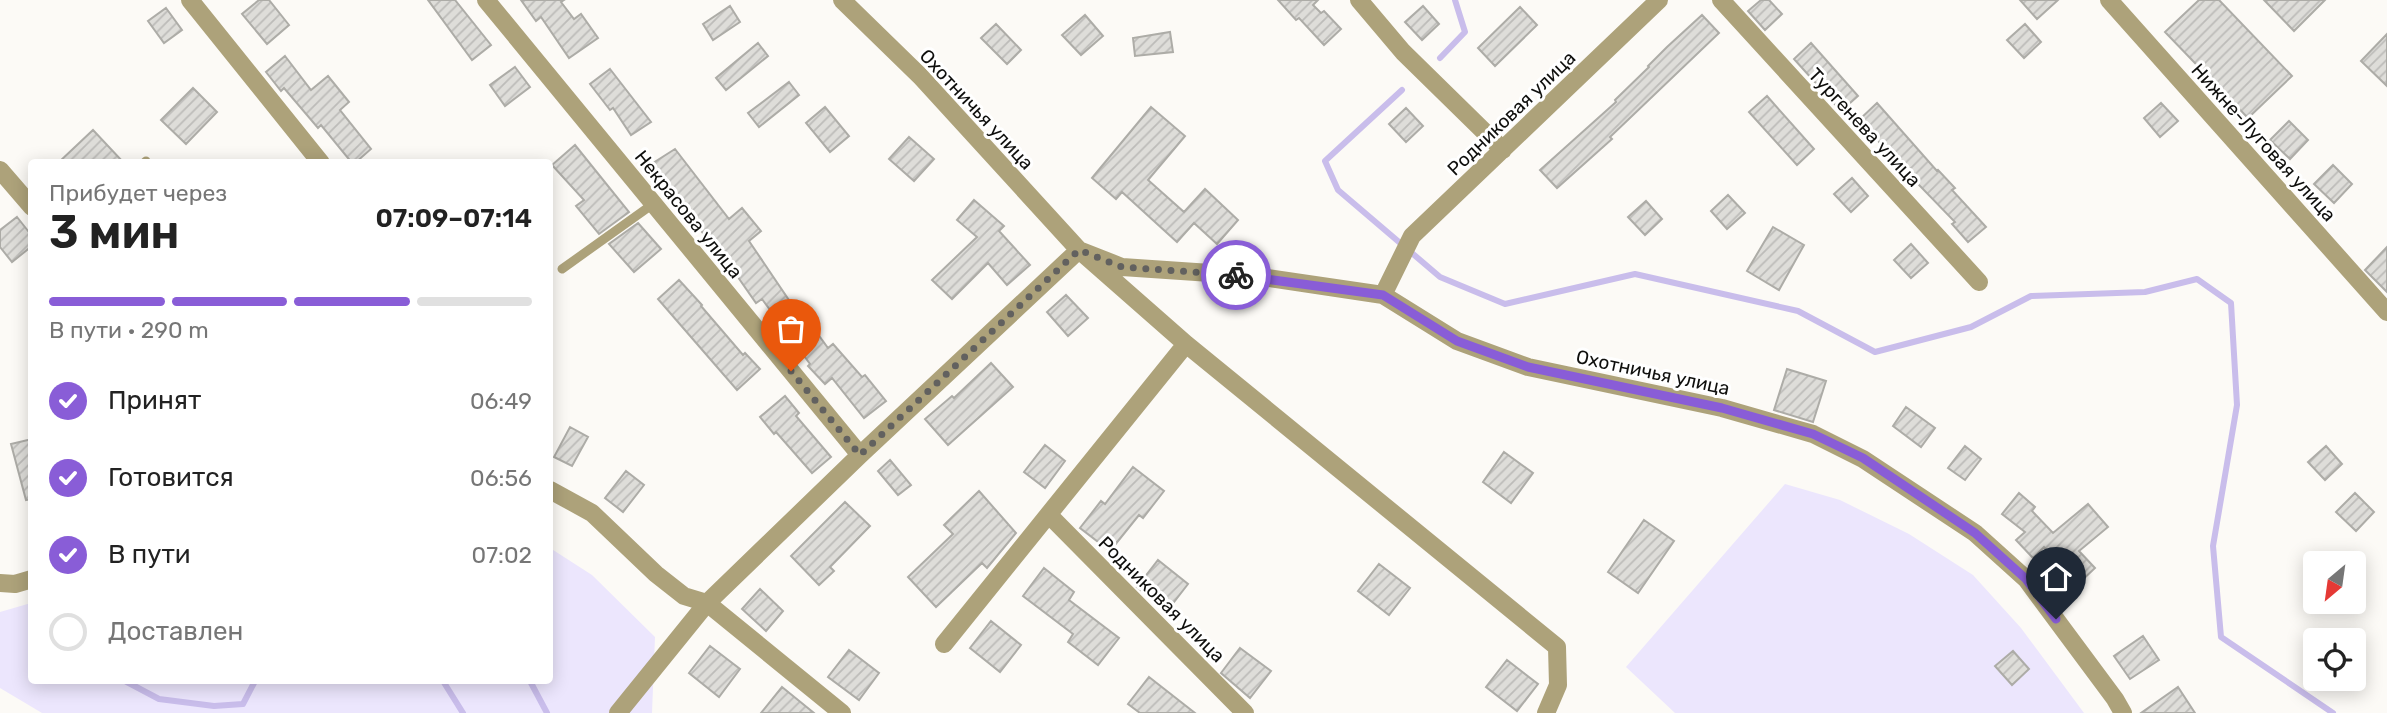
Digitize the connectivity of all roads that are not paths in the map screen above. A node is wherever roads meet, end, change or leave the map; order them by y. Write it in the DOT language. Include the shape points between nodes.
graph roads {
  1 [pos="190,0"];
  2 [pos="486,0"];
  3 [pos="842,0"];
  4 [pos="1359,0"];
  5 [pos="1659,0"];
  6 [pos="1721,0"];
  7 [pos="2109,0"];
  8 [pos="1503,150"];
  9 [pos="318,159"];
  10 [pos="0,170"];
  11 [pos="28,202"];
  12 [pos="653,204"];
  13 [pos="1079,250"];
  14 [pos="562,269"];
  15 [pos="1979,282"];
  16 [pos="1383,295"];
  17 [pos="2387,312"];
  18 [pos="1186,344"];
  19 [pos="860,455"];
  20 [pos="553,492"];
  21 [pos="1049,515"];
  22 [pos="28,580"];
  23 [pos="0,583"];
  24 [pos="708,603"];
  25 [pos="944,644"];
  26 [pos="618,713"];
  27 [pos="842,713"];
  28 [pos="1245,713"];
  29 [pos="1546,713"];
  30 [pos="2123,713"];
  1 -- 9 [label="street"];
  2 -- 12 [label="street, Некрасова улица"];
  3 -- 13 [label="street, Охотничья улица" via="920,76"];
  4 -- 8 [label="street" via="1404,52"];
  5 -- 8 [label="street, Родниковая улица"];
  6 -- 15 [label="street, Тургенева улица"];
  7 -- 17 [label="street, Нижне-Луговая улица"];
  8 -- 16 [label="street, Родниковая улица" via="1412,236"];
  10 -- 11 [label="street"];
  12 -- 14 [label="lane"];
  12 -- 19 [label="street, Некрасова улица"];
  13 -- 16 [label="street, Охотничья улица" via="1122,267 1255,276"];
  13 -- 18 [label="street, Охотничья улица"];
  13 -- 19 [label="street"];
  16 -- 30 [label="street, Охотничья улица" via="1457,341 1528,367 1722,408 1813,434 1863,458 1975,533 2026,579"];
  18 -- 21 [label="street"];
  18 -- 29 [label="street, Охотничья улица" via="1557,647 1558,685"];
  19 -- 24 [label="street"];
  20 -- 24 [label="street" via="592,513 684,596"];
  21 -- 25 [label="street"];
  21 -- 28 [label="street, Родниковая улица"];
  22 -- 23 [label="street"];
  24 -- 26 [label="street"];
  24 -- 27 [label="street"];
}
